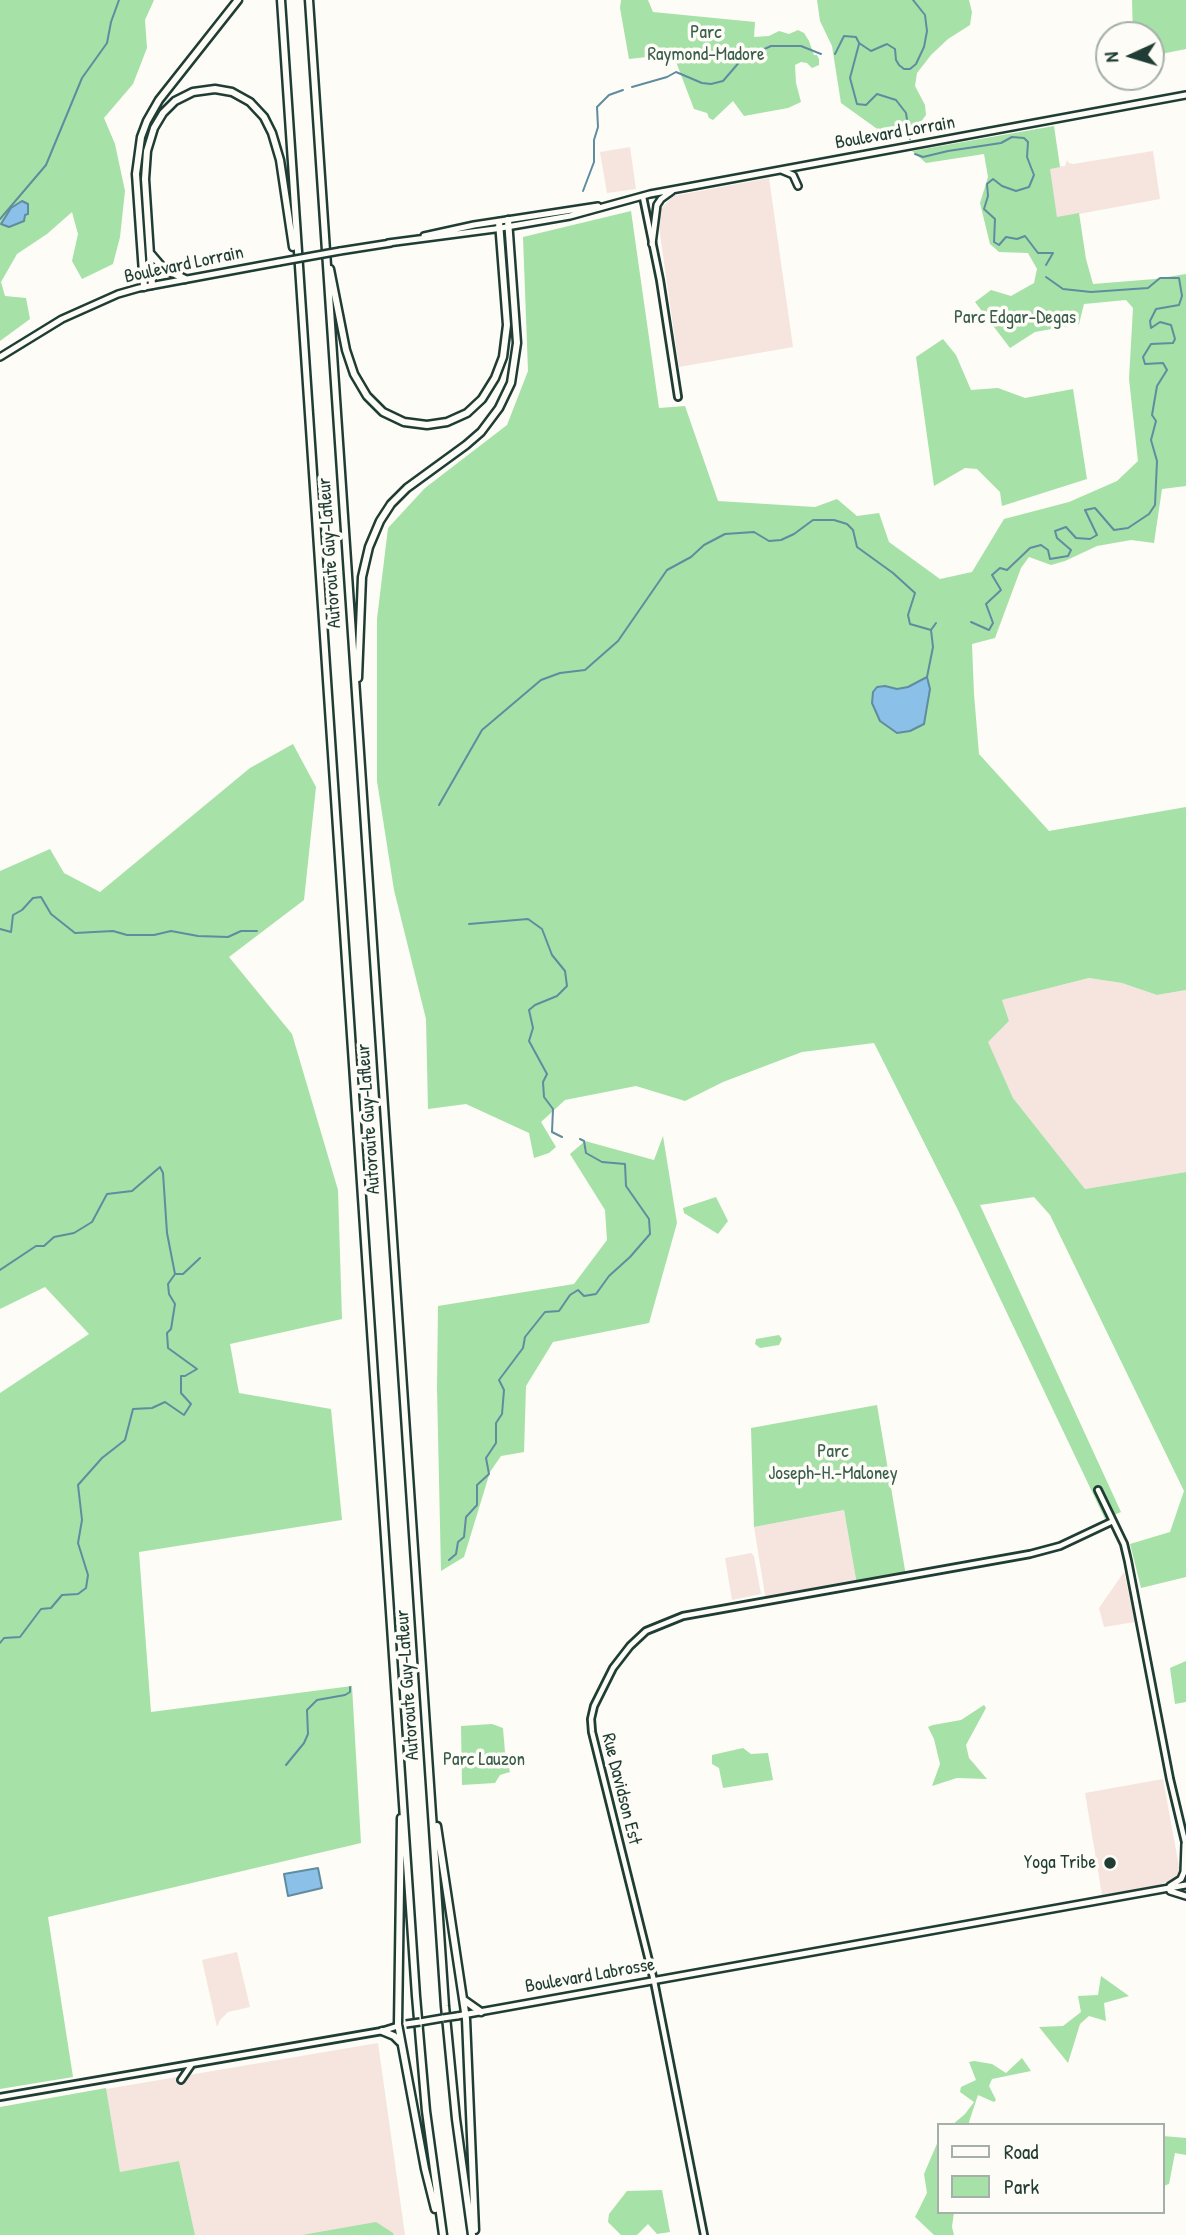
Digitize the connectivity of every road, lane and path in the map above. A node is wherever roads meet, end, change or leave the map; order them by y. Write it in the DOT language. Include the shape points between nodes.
graph roads {
  1 [pos="237,0"];
  2 [pos="281,0"];
  3 [pos="309,0"];
  4 [pos="1186,95"];
  5 [pos="808,165"];
  6 [pos="781,170"];
  7 [pos="675,189"];
  8 [pos="643,197"];
  9 [pos="509,223"];
  10 [pos="500,225"];
  11 [pos="324,234"];
  12 [pos="652,244"];
  13 [pos="149,252"];
  14 [pos="185,279"];
  15 [pos="152,285"];
  16 [pos="300,285"];
  17 [pos="144,287"];
  18 [pos="0,357"];
  19 [pos="678,397"];
  20 [pos="358,722"];
  21 [pos="1098,1490"];
  22 [pos="1113,1521"];
  23 [pos="402,1784"];
  24 [pos="431,1794"];
  25 [pos="1178,1813"];
  26 [pos="1186,1826"];
  27 [pos="1186,1845"];
  28 [pos="1186,1885"];
  29 [pos="1153,1891"];
  30 [pos="1186,1896"];
  31 [pos="654,1981"];
  32 [pos="464,2000"];
  33 [pos="481,2012"];
  34 [pos="466,2015"];
  35 [pos="398,2026"];
  36 [pos="382,2031"];
  37 [pos="400,2042"];
  38 [pos="193,2063"];
  39 [pos="181,2080"];
  40 [pos="0,2096"];
  41 [pos="442,2235"];
  42 [pos="473,2235"];
  43 [pos="704,2235"];
  1 -- 17 [label="highway" via="159,100 141,137 136,181"];
  2 -- 16 [label="highway, Autoroute Guy-Lafleur"];
  3 -- 11 [label="highway, Autoroute Guy-Lafleur"];
  4 -- 5 [label="main road, Boulevard Lorrain"];
  5 -- 6 [label="main road, Boulevard Lorrain"];
  5 -- 6 [label="main road" via="798,186 793,175"];
  6 -- 7 [label="main road, Boulevard Lorrain"];
  7 -- 8 [label="main road, Boulevard Lorrain"];
  7 -- 12 [label="main road" via="657,205"];
  8 -- 9 [label="main road, Boulevard Lorrain" via="584,214"];
  8 -- 12 [label="street"];
  9 -- 10 [label="main road, Boulevard Lorrain"];
  9 -- 20 [label="highway" via="517,342 512,379 484,429 403,491 374,533 360,594"];
  10 -- 11 [label="highway" via="507,330 500,368 475,407 451,421 427,425 386,414 357,379 342,336"];
  10 -- 14 [label="main road, Boulevard Lorrain, bridge"];
  11 -- 20 [label="highway, Autoroute Guy-Lafleur"];
  12 -- 19 [label="street"];
  13 -- 14 [label="highway" via="163,268"];
  13 -- 15 [label="highway"];
  13 -- 16 [label="highway" via="145,171 156,124 169,106 186,95 206,89 227,91 256,107 272,133"];
  14 -- 15 [label="main road, Boulevard Lorrain"];
  15 -- 17 [label="main road, Boulevard Lorrain"];
  16 -- 23 [label="highway, Autoroute Guy-Lafleur"];
  17 -- 18 [label="main road, Boulevard Lorrain" via="67,316"];
  20 -- 24 [label="highway, Autoroute Guy-Lafleur"];
  21 -- 22 [label="street"];
  22 -- 25 [label="street" via="1128,1561"];
  22 -- 31 [label="street, Rue Davidson Est" via="1060,1546 1030,1554 684,1616 649,1630 630,1646 616,1661 597,1699 591,1725"];
  23 -- 35 [label="highway"];
  23 -- 41 [label="highway, Autoroute Guy-Lafleur" via="422,2070"];
  24 -- 32 [label="highway"];
  24 -- 42 [label="highway, Autoroute Guy-Lafleur" via="453,2092"];
  25 -- 26 [label="street"];
  25 -- 27 [label="street"];
  27 -- 29 [label="main road" via="1181,1879"];
  28 -- 29 [label="main road, Boulevard Labrosse"];
  29 -- 30 [label="main road"];
  29 -- 31 [label="main road, Boulevard Labrosse"];
  31 -- 33 [label="main road, Boulevard Labrosse"];
  31 -- 43 [label="street, Rue Davidson Est"];
  32 -- 33 [label="highway"];
  32 -- 34 [label="highway"];
  33 -- 34 [label="main road, Boulevard Labrosse"];
  34 -- 35 [label="main road, Boulevard Labrosse, bridge"];
  34 -- 42 [label="highway"];
  35 -- 36 [label="street, Boulevard Labrosse"];
  35 -- 37 [label="highway"];
  36 -- 37 [label="highway"];
  36 -- 38 [label="street, Boulevard Labrosse"];
  37 -- 41 [label="highway"];
  38 -- 39 [label="street"];
  38 -- 40 [label="street, Boulevard Labrosse"];
}
